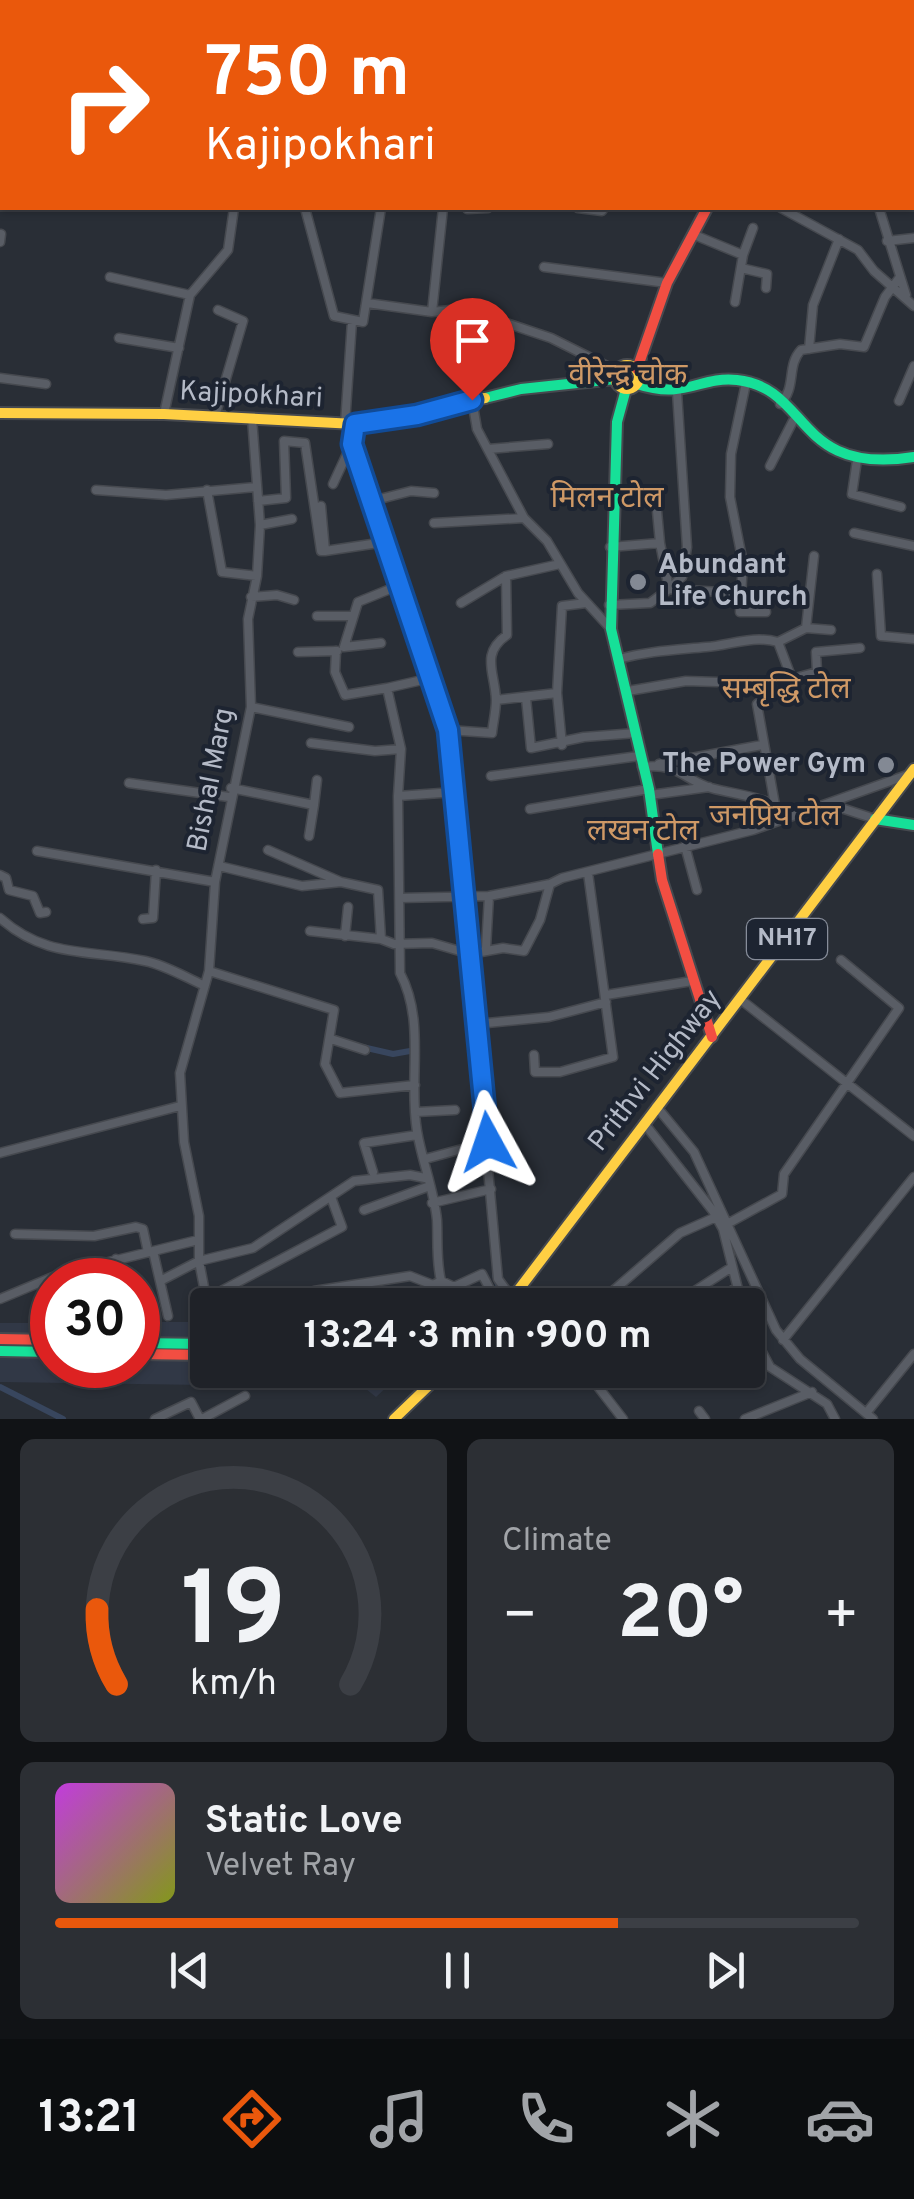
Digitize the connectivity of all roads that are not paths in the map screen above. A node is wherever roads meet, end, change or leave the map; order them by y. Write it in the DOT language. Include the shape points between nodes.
graph roads {
  1 [pos="234,210"];
  2 [pos="307,210"];
  3 [pos="381,210"];
  4 [pos="443,210"];
  5 [pos="706,210"];
  6 [pos="786,210"];
  7 [pos="879,210"];
  8 [pos="754,228"];
  9 [pos="1,234"];
  10 [pos="692,234"];
  11 [pos="914,238"];
  12 [pos="839,240"];
  13 [pos="887,241"];
  14 [pos="0,242"];
  15 [pos="744,255"];
  16 [pos="544,266"];
  17 [pos="741,268"];
  18 [pos="110,277"];
  19 [pos="900,277"];
  20 [pos="667,283"];
  21 [pos="892,286"];
  22 [pos="766,288"];
  23 [pos="190,295"];
  24 [pos="735,302"];
  25 [pos="911,302"];
  26 [pos="367,303"];
  27 [pos="218,310"];
  28 [pos="432,312"];
  29 [pos="485,316"];
  30 [pos="352,321"];
  31 [pos="119,338"];
  32 [pos="179,348"];
  33 [pos="810,349"];
  34 [pos="914,366"];
  35 [pos="636,368"];
  36 [pos="616,375"];
  37 [pos="0,378"];
  38 [pos="746,382"];
  39 [pos="46,384"];
  40 [pos="631,387"];
  41 [pos="677,392"];
  42 [pos="474,400"];
  43 [pos="899,401"];
  44 [pos="780,404"];
  45 [pos="0,413"];
  46 [pos="164,414"];
  47 [pos="214,416"];
  48 [pos="252,418"];
  49 [pos="794,421"];
  50 [pos="350,424"];
  51 [pos="352,444"];
  52 [pos="548,444"];
  53 [pos="488,449"];
  54 [pos="914,457"];
  55 [pos="857,460"];
  56 [pos="770,466"];
  57 [pos="334,484"];
  58 [pos="257,487"];
  59 [pos="96,490"];
  60 [pos="207,490"];
  61 [pos="434,492"];
  62 [pos="258,501"];
  63 [pos="372,501"];
  64 [pos="321,506"];
  65 [pos="900,507"];
  66 [pos="657,511"];
  67 [pos="524,518"];
  68 [pos="292,519"];
  69 [pos="434,523"];
  70 [pos="260,525"];
  71 [pos="854,534"];
  72 [pos="385,542"];
  73 [pos="660,543"];
  74 [pos="914,546"];
  75 [pos="610,547"];
  76 [pos="325,551"];
  77 [pos="814,556"];
  78 [pos="560,564"];
  79 [pos="877,574"];
  80 [pos="257,576"];
  81 [pos="506,576"];
  82 [pos="400,585"];
  83 [pos="669,588"];
  84 [pos="738,592"];
  85 [pos="251,597"];
  86 [pos="294,600"];
  87 [pos="586,602"];
  88 [pos="460,603"];
  89 [pos="609,605"];
  90 [pos="766,612"];
  91 [pos="317,616"];
  92 [pos="352,616"];
  93 [pos="806,628"];
  94 [pos="612,630"];
  95 [pos="831,630"];
  96 [pos="914,639"];
  97 [pos="778,642"];
  98 [pos="381,643"];
  99 [pos="860,648"];
  100 [pos="340,649"];
  101 [pos="298,652"];
  102 [pos="618,659"];
  103 [pos="431,678"];
  104 [pos="792,678"];
  105 [pos="717,682"];
  106 [pos="387,688"];
  107 [pos="628,692"];
  108 [pos="557,693"];
  109 [pos="526,698"];
  110 [pos="496,700"];
  111 [pos="250,707"];
  112 [pos="350,727"];
  113 [pos="448,730"];
  114 [pos="636,733"];
  115 [pos="311,743"];
  116 [pos="762,744"];
  117 [pos="562,745"];
  118 [pos="400,749"];
  119 [pos="645,763"];
  120 [pos="912,771"];
  121 [pos="492,776"];
  122 [pos="317,780"];
  123 [pos="128,783"];
  124 [pos="709,787"];
  125 [pos="230,792"];
  126 [pos="455,792"];
  127 [pos="649,792"];
  128 [pos="398,796"];
  129 [pos="314,805"];
  130 [pos="775,805"];
  131 [pos="830,805"];
  132 [pos="530,810"];
  133 [pos="875,820"];
  134 [pos="777,821"];
  135 [pos="914,825"];
  136 [pos="309,836"];
  137 [pos="685,846"];
  138 [pos="268,850"];
  139 [pos="36,851"];
  140 [pos="656,854"];
  141 [pos="219,866"];
  142 [pos="156,870"];
  143 [pos="588,872"];
  144 [pos="0,875"];
  145 [pos="216,882"];
  146 [pos="341,882"];
  147 [pos="550,884"];
  148 [pos="698,890"];
  149 [pos="463,896"];
  150 [pos="489,896"];
  151 [pos="400,898"];
  152 [pos="348,907"];
  153 [pos="46,912"];
  154 [pos="0,918"];
  155 [pos="143,919"];
  156 [pos="310,931"];
  157 [pos="344,936"];
  158 [pos="381,939"];
  159 [pos="402,944"];
  160 [pos="486,948"];
  161 [pos="468,953"];
  162 [pos="841,960"];
  163 [pos="208,972"];
  164 [pos="692,981"];
  165 [pos="203,984"];
  166 [pos="606,999"];
  167 [pos="740,999"];
  168 [pos="477,1024"];
  169 [pos="712,1037"];
  170 [pos="331,1039"];
  171 [pos="365,1050"];
  172 [pos="534,1055"];
  173 [pos="847,1084"];
  174 [pos="415,1085"];
  175 [pos="180,1106"];
  176 [pos="656,1106"];
  177 [pos="455,1110"];
  178 [pos="416,1112"];
  179 [pos="644,1122"];
  180 [pos="417,1134"];
  181 [pos="914,1136"];
  182 [pos="488,1142"];
  183 [pos="0,1154"];
  184 [pos="425,1159"];
  185 [pos="374,1172"];
  186 [pos="914,1178"];
  187 [pos="426,1183"];
  188 [pos="491,1189"];
  189 [pos="331,1197"];
  190 [pos="432,1203"];
  191 [pos="364,1210"];
  192 [pos="716,1217"];
  193 [pos="728,1224"];
  194 [pos="15,1234"];
  195 [pos="198,1240"];
  196 [pos="150,1252"];
  197 [pos="121,1258"];
  198 [pos="152,1258"];
  199 [pos="199,1261"];
  200 [pos="732,1267"];
  201 [pos="498,1279"];
  202 [pos="160,1281"];
  203 [pos="441,1281"];
  204 [pos="30,1287"];
  205 [pos="737,1287"];
  206 [pos="204,1288"];
  207 [pos="235,1288"];
  208 [pos="333,1288"];
  209 [pos="454,1288"];
  210 [pos="454,1288"];
  211 [pos="489,1288"];
  212 [pos="491,1288"];
  213 [pos="503,1288"];
  214 [pos="523,1288"];
  215 [pos="616,1288"];
  216 [pos="699,1288"];
  217 [pos="13,1297"];
  218 [pos="0,1300"];
  219 [pos="20,1310"];
  220 [pos="168,1316"];
  221 [pos="0,1339"];
  222 [pos="30,1340"];
  223 [pos="783,1340"];
  224 [pos="160,1343"];
  225 [pos="190,1344"];
  226 [pos="0,1351"];
  227 [pos="30,1352"];
  228 [pos="160,1354"];
  229 [pos="914,1354"];
  230 [pos="190,1355"];
  231 [pos="765,1359"];
  232 [pos="427,1388"];
  233 [pos="599,1388"];
  234 [pos="812,1392"];
  235 [pos="246,1396"];
  236 [pos="777,1406"];
  237 [pos="870,1416"];
  238 [pos="155,1419"];
  239 [pos="201,1419"];
  240 [pos="394,1419"];
  241 [pos="624,1419"];
  242 [pos="745,1419"];
  243 [pos="784,1419"];
  244 [pos="836,1419"];
  1 -- 23 [label="street" via="228,250"];
  2 -- 30 [label="street" via="334,316"];
  3 -- 26 [label="street"];
  4 -- 28 [label="street"];
  5 -- 10 [label="main road"];
  6 -- 12 [label="street"];
  7 -- 13 [label="street"];
  8 -- 15 [label="street"];
  9 -- 14 [label="street"];
  10 -- 15 [label="street"];
  10 -- 20 [label="main road"];
  11 -- 13 [label="street"];
  12 -- 21 [label="street"];
  12 -- 33 [label="street" via="814,304"];
  13 -- 19 [label="street"];
  15 -- 17 [label="street"];
  16 -- 20 [label="street"];
  17 -- 22 [label="street" via="767,274"];
  17 -- 24 [label="street"];
  18 -- 23 [label="street"];
  19 -- 21 [label="street"];
  19 -- 25 [label="street"];
  20 -- 35 [label="main road"];
  21 -- 25 [label="street"];
  21 -- 33 [label="street" via="864,347"];
  23 -- 32 [label="street"];
  26 -- 28 [label="street"];
  26 -- 30 [label="street" via="363,322"];
  27 -- 47 [label="street" via="243,322"];
  28 -- 29 [label="street" via="459,309"];
  29 -- 36 [label="street" via="551,338"];
  29 -- 42 [label="street"];
  30 -- 50 [label="street"];
  31 -- 32 [label="street"];
  32 -- 46 [label="street"];
  33 -- 44 [label="street" via="795,356 788,396"];
  34 -- 43 [label="street"];
  35 -- 36 [label="main road, Kajipokhari" via="627,364"];
  35 -- 40 [label="main road"];
  36 -- 40 [label="main road"];
  36 -- 42 [label="main road, Kajipokhari"];
  37 -- 39 [label="street"];
  38 -- 41 [label="main road"];
  38 -- 44 [label="main road"];
  38 -- 84 [label="street" via="731,454 730,497 743,563"];
  40 -- 41 [label="main road"];
  40 -- 75 [label="main road" via="618,422"];
  41 -- 83 [label="street" via="687,547 682,577"];
  42 -- 50 [label="main road, Kajipokhari"];
  42 -- 53 [label="street" via="477,430"];
  44 -- 49 [label="main road"];
  45 -- 46 [label="main road, Kajipokhari"];
  46 -- 47 [label="main road, Kajipokhari"];
  47 -- 48 [label="main road, Kajipokhari"];
  48 -- 50 [label="main road, Kajipokhari"];
  48 -- 58 [label="street, Bishal Marg"];
  49 -- 55 [label="main road"];
  49 -- 56 [label="street"];
  50 -- 51 [label="street"];
  51 -- 57 [label="street"];
  51 -- 63 [label="street"];
  52 -- 53 [label="street"];
  53 -- 67 [label="street"];
  54 -- 55 [label="main road"];
  55 -- 65 [label="street" via="852,494"];
  58 -- 60 [label="street"];
  58 -- 62 [label="street, Bishal Marg"];
  59 -- 60 [label="street"];
  60 -- 80 [label="street" via="222,572"];
  61 -- 63 [label="street"];
  62 -- 70 [label="street, Bishal Marg"];
  62 -- 76 [label="street" via="286,498 284,441 305,443 311,507"];
  63 -- 72 [label="street"];
  64 -- 76 [label="street"];
  66 -- 73 [label="street"];
  67 -- 69 [label="street"];
  67 -- 78 [label="street"];
  68 -- 70 [label="street"];
  70 -- 80 [label="street, Bishal Marg"];
  71 -- 74 [label="street"];
  72 -- 76 [label="street"];
  72 -- 82 [label="street"];
  73 -- 75 [label="street"];
  73 -- 83 [label="street"];
  75 -- 89 [label="main road"];
  77 -- 93 [label="street"];
  78 -- 81 [label="street"];
  78 -- 87 [label="street"];
  79 -- 96 [label="street" via="881,636"];
  80 -- 85 [label="street, Bishal Marg"];
  81 -- 88 [label="street"];
  81 -- 110 [label="street" via="507,635 493,644 488,661"];
  82 -- 92 [label="street" via="363,598"];
  82 -- 103 [label="street"];
  83 -- 84 [label="street"];
  83 -- 89 [label="street" via="650,603"];
  84 -- 90 [label="street" via="740,612"];
  85 -- 86 [label="street"];
  85 -- 111 [label="street, Bishal Marg"];
  87 -- 94 [label="street"];
  87 -- 108 [label="street" via="562,606"];
  89 -- 94 [label="main road"];
  91 -- 92 [label="street"];
  92 -- 100 [label="street"];
  93 -- 95 [label="street"];
  93 -- 97 [label="street"];
  94 -- 102 [label="main road"];
  97 -- 102 [label="street" via="648,650"];
  97 -- 104 [label="street"];
  98 -- 100 [label="street"];
  99 -- 104 [label="street" via="815,653 817,672"];
  100 -- 101 [label="street"];
  100 -- 106 [label="street" via="335,672 345,695"];
  102 -- 107 [label="main road"];
  103 -- 106 [label="street"];
  103 -- 113 [label="street"];
  104 -- 116 [label="street" via="757,704"];
  105 -- 107 [label="street" via="686,680"];
  106 -- 118 [label="street"];
  107 -- 114 [label="main road"];
  108 -- 109 [label="street"];
  108 -- 117 [label="street"];
  109 -- 110 [label="street"];
  109 -- 117 [label="street" via="530,748"];
  110 -- 113 [label="street" via="492,733"];
  111 -- 112 [label="street"];
  111 -- 125 [label="street, Bishal Marg"];
  113 -- 126 [label="street"];
  114 -- 117 [label="street"];
  114 -- 119 [label="main road"];
  115 -- 118 [label="street"];
  116 -- 119 [label="street"];
  116 -- 130 [label="street"];
  118 -- 128 [label="street"];
  119 -- 121 [label="street"];
  119 -- 124 [label="street" via="690,774"];
  119 -- 127 [label="main road"];
  120 -- 131 [label="street"];
  120 -- 133 [label="main road, Prithvi Highway / NH17"];
  122 -- 129 [label="street"];
  123 -- 125 [label="street"];
  124 -- 127 [label="street"];
  124 -- 130 [label="street"];
  125 -- 129 [label="street"];
  125 -- 141 [label="street, Bishal Marg"];
  126 -- 128 [label="street"];
  126 -- 149 [label="street"];
  127 -- 132 [label="street"];
  127 -- 140 [label="main road"];
  128 -- 151 [label="street"];
  129 -- 136 [label="street"];
  130 -- 134 [label="street"];
  131 -- 133 [label="street"];
  131 -- 134 [label="street"];
  133 -- 135 [label="main road"];
  133 -- 167 [label="main road, Prithvi Highway / NH17"];
  134 -- 137 [label="street"];
  137 -- 140 [label="street"];
  137 -- 148 [label="street"];
  138 -- 146 [label="street"];
  139 -- 142 [label="street"];
  140 -- 143 [label="street"];
  140 -- 164 [label="main road"];
  141 -- 145 [label="street, Bishal Marg"];
  141 -- 146 [label="street" via="302,886"];
  142 -- 145 [label="street"];
  142 -- 155 [label="street" via="153,918"];
  143 -- 147 [label="street"];
  143 -- 166 [label="street"];
  144 -- 153 [label="street" via="9,890 33,896"];
  145 -- 163 [label="street, Bishal Marg"];
  146 -- 158 [label="street" via="378,890"];
  147 -- 150 [label="street"];
  147 -- 160 [label="street" via="524,951"];
  149 -- 150 [label="street"];
  149 -- 151 [label="street"];
  149 -- 161 [label="street"];
  150 -- 160 [label="street"];
  151 -- 159 [label="street"];
  152 -- 157 [label="street"];
  154 -- 165 [label="street" via="22,938 74,954 149,962"];
  156 -- 157 [label="street"];
  157 -- 158 [label="street"];
  158 -- 159 [label="street"];
  159 -- 161 [label="street"];
  159 -- 174 [label="street" via="400,973 417,1034"];
  160 -- 161 [label="street"];
  161 -- 168 [label="street"];
  162 -- 173 [label="street" via="898,1008"];
  163 -- 165 [label="street, Bishal Marg"];
  163 -- 170 [label="street" via="334,1010"];
  164 -- 166 [label="street"];
  164 -- 169 [label="main road"];
  165 -- 175 [label="street, Bishal Marg" via="180,1073"];
  166 -- 168 [label="street" via="549,1016"];
  166 -- 172 [label="street" via="613,1057 535,1072"];
  167 -- 169 [label="main road, Prithvi Highway / NH17"];
  167 -- 173 [label="street"];
  168 -- 182 [label="street"];
  169 -- 176 [label="main road, Prithvi Highway / NH17"];
  170 -- 171 [label="street"];
  170 -- 174 [label="street" via="325,1069 340,1093"];
  173 -- 181 [label="street"];
  173 -- 193 [label="street" via="784,1174 782,1194"];
  174 -- 178 [label="street"];
  175 -- 183 [label="street"];
  175 -- 195 [label="street, Bishal Marg"];
  176 -- 179 [label="main road, Prithvi Highway / NH17"];
  176 -- 193 [label="street" via="694,1152"];
  177 -- 178 [label="street"];
  178 -- 180 [label="street"];
  179 -- 192 [label="street"];
  179 -- 214 [label="main road, Prithvi Highway / NH17"];
  180 -- 184 [label="street"];
  180 -- 185 [label="street" via="364,1143"];
  182 -- 184 [label="street"];
  182 -- 188 [label="street"];
  184 -- 187 [label="street"];
  186 -- 223 [label="street"];
  187 -- 189 [label="street" via="410,1174 363,1180"];
  187 -- 190 [label="street"];
  187 -- 191 [label="street"];
  188 -- 190 [label="street"];
  188 -- 201 [label="street"];
  189 -- 199 [label="street" via="252,1248"];
  189 -- 207 [label="street" via="342,1227"];
  190 -- 203 [label="street"];
  192 -- 200 [label="street"];
  192 -- 215 [label="street" via="680,1233"];
  193 -- 223 [label="street"];
  194 -- 196 [label="street" via="94,1236 136,1227 143,1229"];
  195 -- 196 [label="street"];
  195 -- 199 [label="street, Bishal Marg"];
  196 -- 197 [label="street"];
  196 -- 198 [label="street"];
  199 -- 202 [label="street"];
  199 -- 206 [label="street, Bishal Marg"];
  200 -- 205 [label="street"];
  200 -- 216 [label="street"];
  201 -- 212 [label="street"];
  201 -- 213 [label="street"];
  202 -- 220 [label="street"];
  203 -- 208 [label="street" via="410,1276"];
  203 -- 209 [label="street"];
  204 -- 217 [label="street"];
  210 -- 211 [label="street" via="482,1274"];
  217 -- 218 [label="street"];
  217 -- 219 [label="street"];
  221 -- 222 [label="main road"];
  223 -- 237 [label="street"];
  224 -- 225 [label="main road"];
  226 -- 227 [label="main road"];
  228 -- 230 [label="main road"];
  229 -- 237 [label="street"];
  231 -- 234 [label="street"];
  232 -- 240 [label="main road"];
  233 -- 241 [label="street"];
  234 -- 236 [label="street"];
  234 -- 244 [label="street"];
  235 -- 239 [label="street"];
  236 -- 242 [label="street"];
  236 -- 243 [label="street"];
  238 -- 239 [label="street" via="191,1402"];
}
